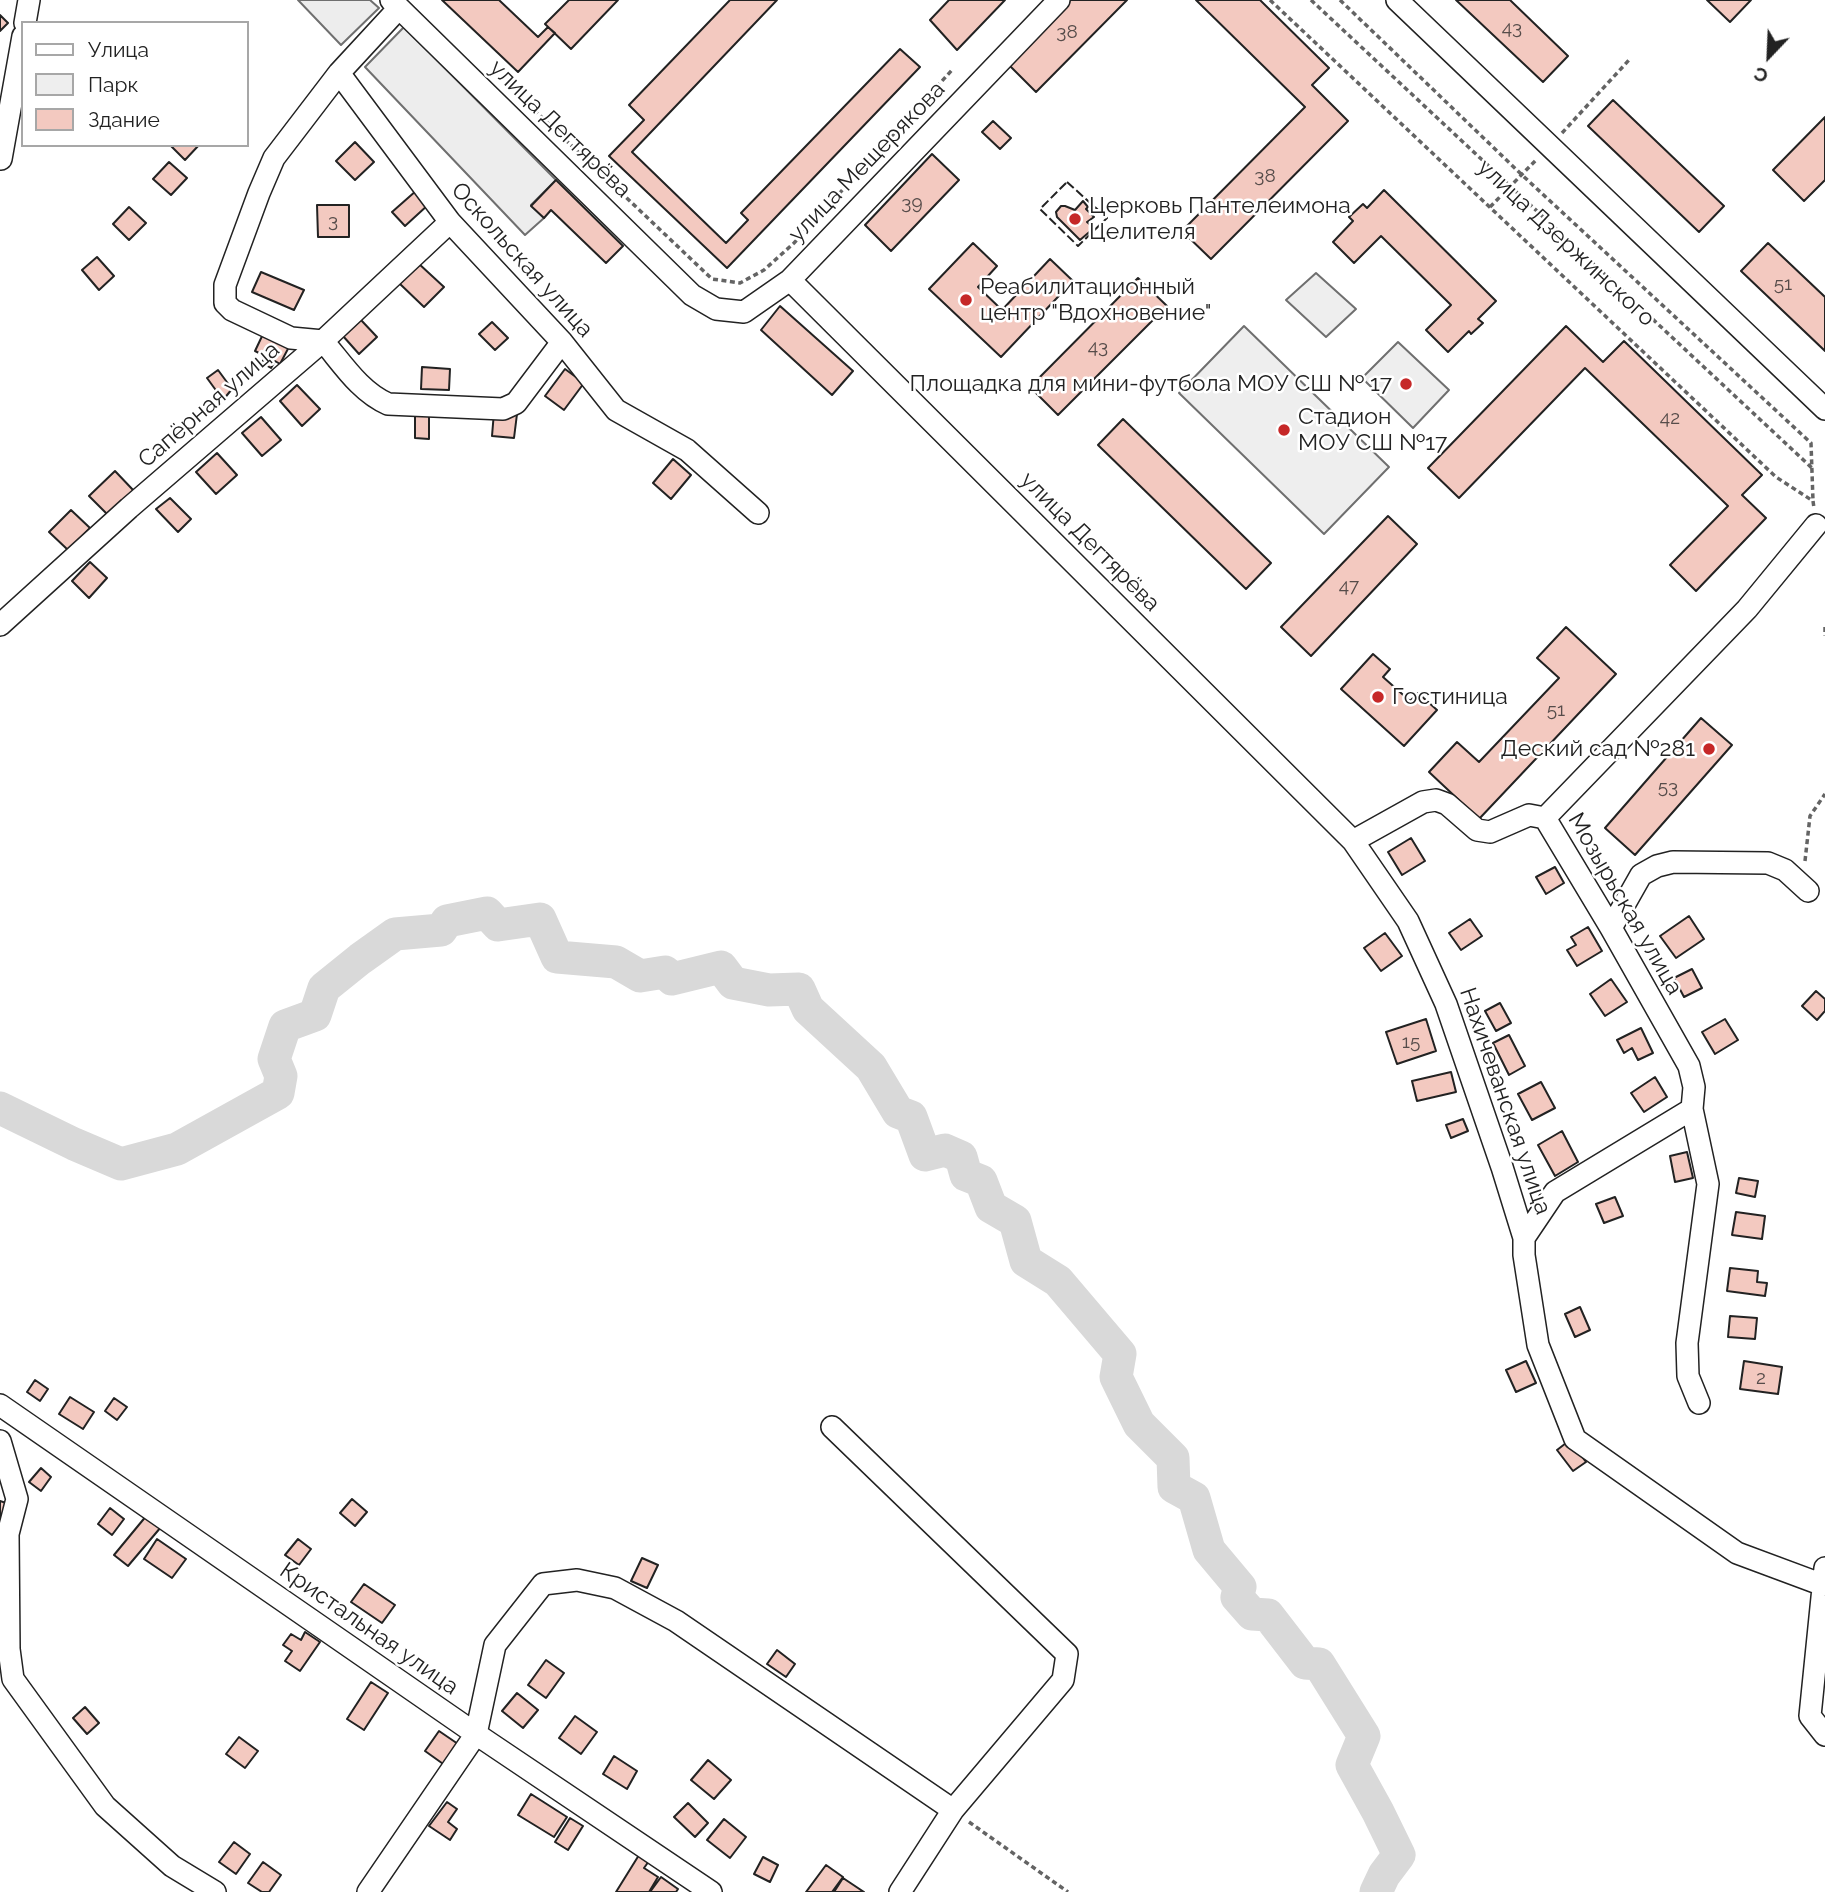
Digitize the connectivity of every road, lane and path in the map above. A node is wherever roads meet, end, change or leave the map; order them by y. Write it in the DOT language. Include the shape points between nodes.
graph roads {
  1 [pos="29,0"];
  2 [pos="1059,0"];
  3 [pos="1270,0"];
  4 [pos="1311,0"];
  5 [pos="1340,0"];
  6 [pos="1397,0"];
  7 [pos="395,4"];
  8 [pos="25,21"];
  9 [pos="21,47"];
  10 [pos="1629,60"];
  11 [pos="952,70"];
  12 [pos="339,73"];
  13 [pos="530,106"];
  14 [pos="1550,146"];
  15 [pos="1,159"];
  16 [pos="1521,174"];
  17 [pos="1510,186"];
  18 [pos="1490,207"];
  19 [pos="450,222"];
  20 [pos="790,280"];
  21 [pos="692,295"];
  22 [pos="323,341"];
  23 [pos="562,342"];
  24 [pos="1825,409"];
  25 [pos="1812,468"];
  26 [pos="1813,501"];
  27 [pos="758,513"];
  28 [pos="1816,525"];
  29 [pos="0,625"];
  30 [pos="1825,627"];
  31 [pos="1825,636"];
  32 [pos="1825,794"];
  33 [pos="1545,818"];
  34 [pos="1353,841"];
  35 [pos="1804,887"];
  36 [pos="1611,928"];
  37 [pos="1692,1109"];
  38 [pos="1524,1238"];
  39 [pos="1699,1403"];
  40 [pos="0,1405"];
  41 [pos="832,1427"];
  42 [pos="0,1441"];
  43 [pos="1824,1576"];
  44 [pos="475,1734"];
  45 [pos="1825,1735"];
  46 [pos="953,1810"];
  47 [pos="215,1892"];
  48 [pos="368,1892"];
  49 [pos="711,1892"];
  50 [pos="900,1892"];
  51 [pos="1068,1892"];
  1 -- 8 [label="street"];
  2 -- 20 [label="street, улица Мещерякова"];
  3 -- 18 [label="path, улица Дзержинского"];
  4 -- 17 [label="path"];
  5 -- 16 [label="path"];
  6 -- 14 [label="street"];
  7 -- 12 [label="street"];
  7 -- 21 [label="street, улица Дегтярёва"];
  9 -- 15 [label="street"];
  10 -- 14 [label="path"];
  11 -- 13 [label="path" via="794,243 764,270 740,283 712,279"];
  12 -- 19 [label="street, Оскольская улица"];
  12 -- 22 [label="street" via="274,158 225,285 225,303 232,310 291,338"];
  14 -- 16 [label="path"];
  14 -- 24 [label="street"];
  16 -- 17 [label="path"];
  16 -- 25 [label="path" via="1811,443"];
  17 -- 18 [label="path"];
  17 -- 25 [label="path"];
  18 -- 26 [label="path, улица Дзержинского" via="1776,477"];
  19 -- 22 [label="street, Сапёрная улица"];
  19 -- 23 [label="street, Оскольская улица"];
  20 -- 21 [label="street, улица Мещерякова" via="744,312 716,309"];
  20 -- 34 [label="street, улица Дегтярёва"];
  22 -- 23 [label="street" via="363,388 388,404 503,409 516,403"];
  22 -- 29 [label="street, Сапёрная улица"];
  23 -- 27 [label="street, Оскольская улица" via="616,410 687,450"];
  25 -- 26 [label="path"];
  26 -- 28 [label="path"];
  28 -- 33 [label="street, Мозырьская улица" via="1747,609"];
  30 -- 31 [label="path"];
  32 -- 35 [label="path" via="1810,816"];
  33 -- 34 [label="street" via="1529,815 1490,832 1477,830 1436,800 1423,802"];
  33 -- 36 [label="street, Мозырьская улица"];
  34 -- 38 [label="street, Нахичеванская улица" via="1408,921 1446,1004"];
  35 -- 36 [label="street" via="1785,870 1768,863 1674,862 1641,875"];
  36 -- 37 [label="street, Мозырьская улица" via="1689,1066 1694,1087"];
  37 -- 38 [label="street" via="1555,1192"];
  37 -- 39 [label="street, Мозырьская улица" via="1708,1184 1687,1343 1688,1376"];
  38 -- 43 [label="street, Нахичеванская улица" via="1538,1345 1575,1439 1737,1553"];
  40 -- 44 [label="street, Кристальная улица"];
  41 -- 46 [label="street" via="1068,1654 1063,1680"];
  42 -- 47 [label="street" via="17,1499 8,1534 13,1679 105,1806 172,1866"];
  43 -- 45 [label="street" via="1810,1716"];
  44 -- 46 [label="street" via="495,1645 543,1584 578,1580 615,1588 676,1621"];
  44 -- 48 [label="street"];
  44 -- 49 [label="street, Кристальная улица"];
  46 -- 50 [label="street"];
  46 -- 51 [label="path"];
}
